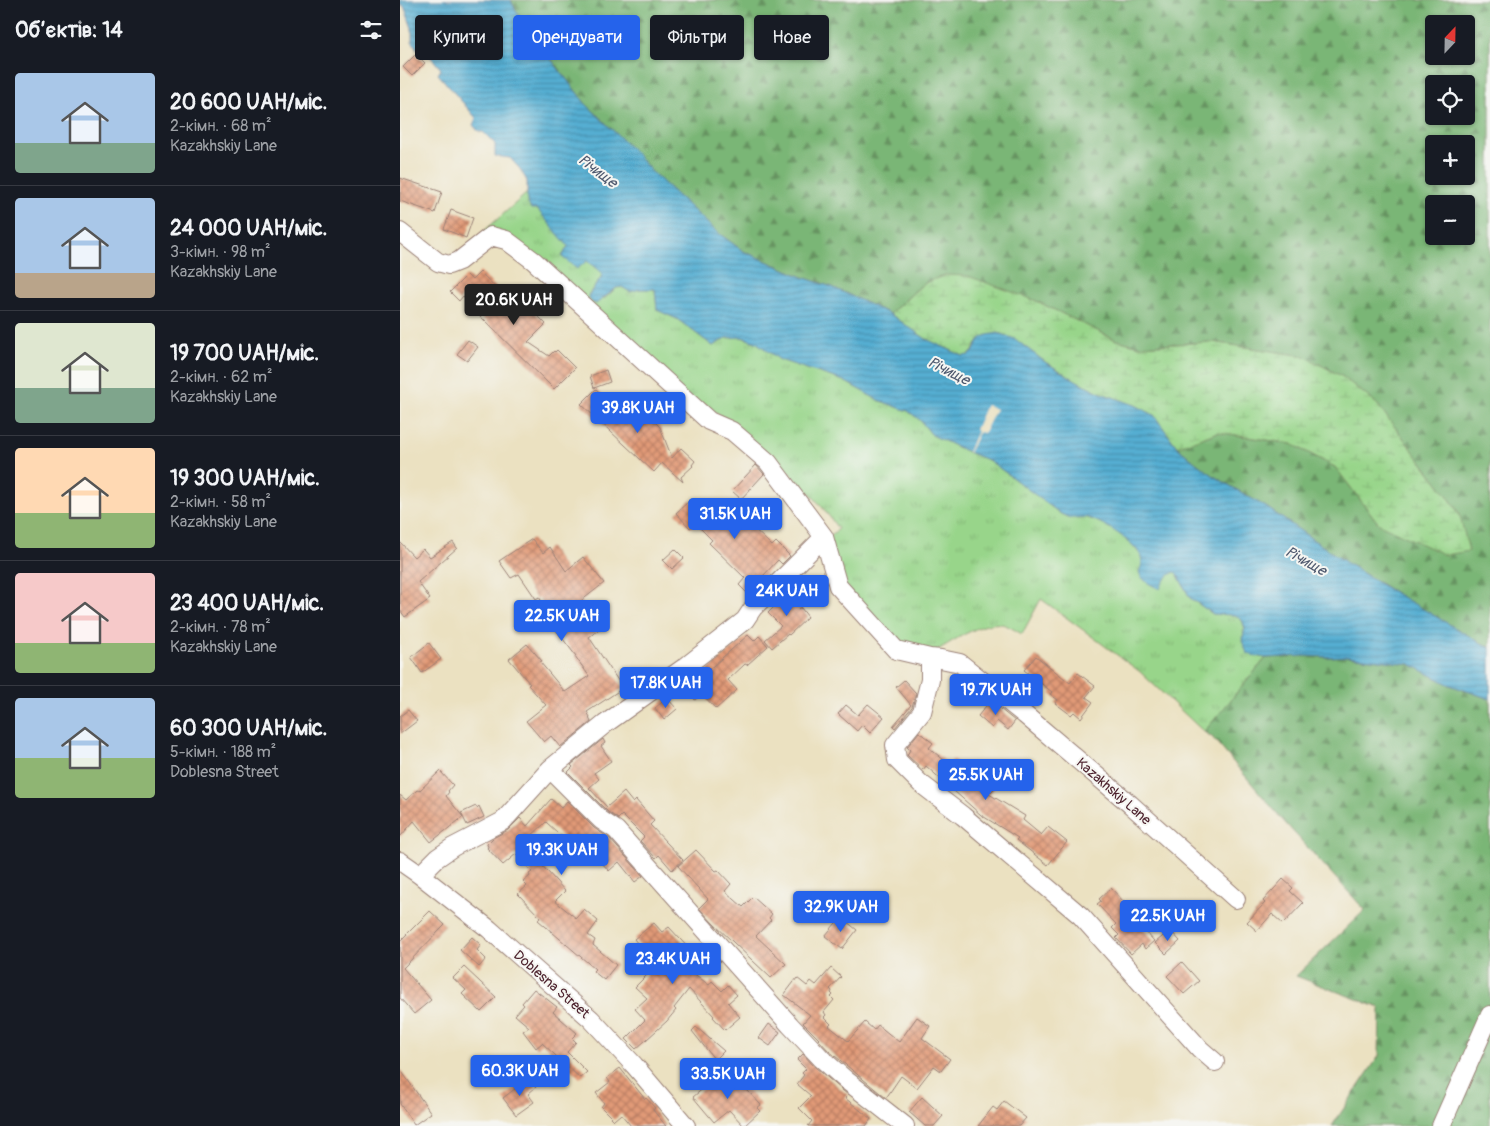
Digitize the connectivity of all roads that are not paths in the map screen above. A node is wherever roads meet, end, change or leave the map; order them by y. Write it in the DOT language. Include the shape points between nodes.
graph roads {
  1 [pos="400,232"];
  2 [pos="824,537"];
  3 [pos="930,658"];
  4 [pos="550,769"];
  5 [pos="400,861"];
  6 [pos="420,875"];
  7 [pos="1236,900"];
  8 [pos="1490,1015"];
  9 [pos="1215,1062"];
  10 [pos="686,1126"];
  11 [pos="905,1126"];
  12 [pos="1441,1126"];
  1 -- 2 [label="street, Kazakhskiy Lane" via="438,262 449,265 459,261 490,236 506,240 562,286 709,421 732,431 768,462"];
  2 -- 3 [label="street, Kazakhskiy Lane" via="838,586 896,650"];
  2 -- 4 [label="street" via="745,620"];
  3 -- 7 [label="street, Kazakhskiy Lane" via="960,663 974,674 1130,804"];
  3 -- 9 [label="street" via="930,680 922,712 895,745 896,760 1081,916"];
  4 -- 6 [label="street" via="503,821 453,847"];
  4 -- 11 [label="street" via="601,820 616,830 822,1059"];
  5 -- 6 [label="street, Doblesna Street"];
  6 -- 10 [label="street, Doblesna Street" via="489,928 591,1019"];
  8 -- 12 [label="street"];
}
